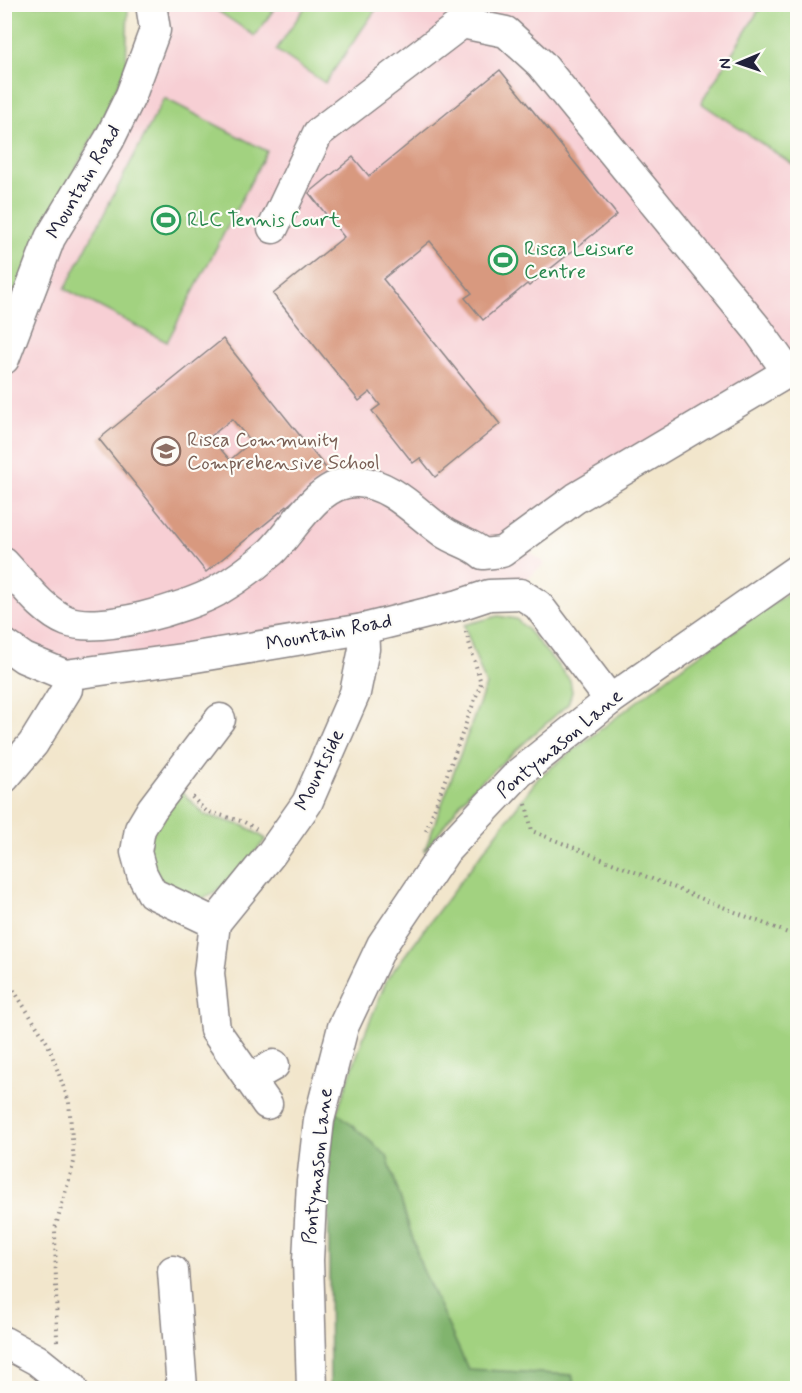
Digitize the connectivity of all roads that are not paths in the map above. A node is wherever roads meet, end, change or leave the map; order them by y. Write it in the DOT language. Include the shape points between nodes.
graph roads {
  1 [pos="152,4"];
  2 [pos="273,228"];
  3 [pos="4,358"];
  4 [pos="792,368"];
  5 [pos="4,563"];
  6 [pos="798,569"];
  7 [pos="363,629"];
  8 [pos="4,644"];
  9 [pos="65,675"];
  10 [pos="610,700"];
  11 [pos="203,728"];
  12 [pos="4,778"];
  13 [pos="215,923"];
  14 [pos="267,1104"];
  15 [pos="173,1271"];
  16 [pos="4,1342"];
  17 [pos="64,1383"];
  18 [pos="182,1389"];
  19 [pos="312,1389"];
  1 -- 3 [label="street, Mountain Road" via="155,30 131,95 51,238"];
  2 -- 4 [label="street" via="318,133 462,23 506,32 541,64"];
  4 -- 5 [label="street" via="576,498 502,552 483,554 444,534 404,501 371,484 357,482 336,486 319,497 271,551 214,592 173,609 128,620 82,626 67,621 50,612"];
  6 -- 10 [label="street, Pontymason Lane"];
  7 -- 9 [label="street, Mountain Road"];
  7 -- 10 [label="street, Mountain Road" via="489,595 521,594 538,606"];
  7 -- 13 [label="street, Mountside" via="364,649 355,693 307,802"];
  8 -- 9 [label="street" via="24,658"];
  9 -- 12 [label="street" via="67,689 33,744"];
  10 -- 19 [label="street, Pontymason Lane" via="519,773 446,850 382,945 343,1027 319,1120 312,1182 308,1260"];
  11 -- 13 [label="street" via="140,830 136,852 152,893"];
  13 -- 14 [label="street" via="208,973 215,1030 262,1072"];
  15 -- 18 [label="street"];
  16 -- 17 [label="street" via="37,1360"];
}
